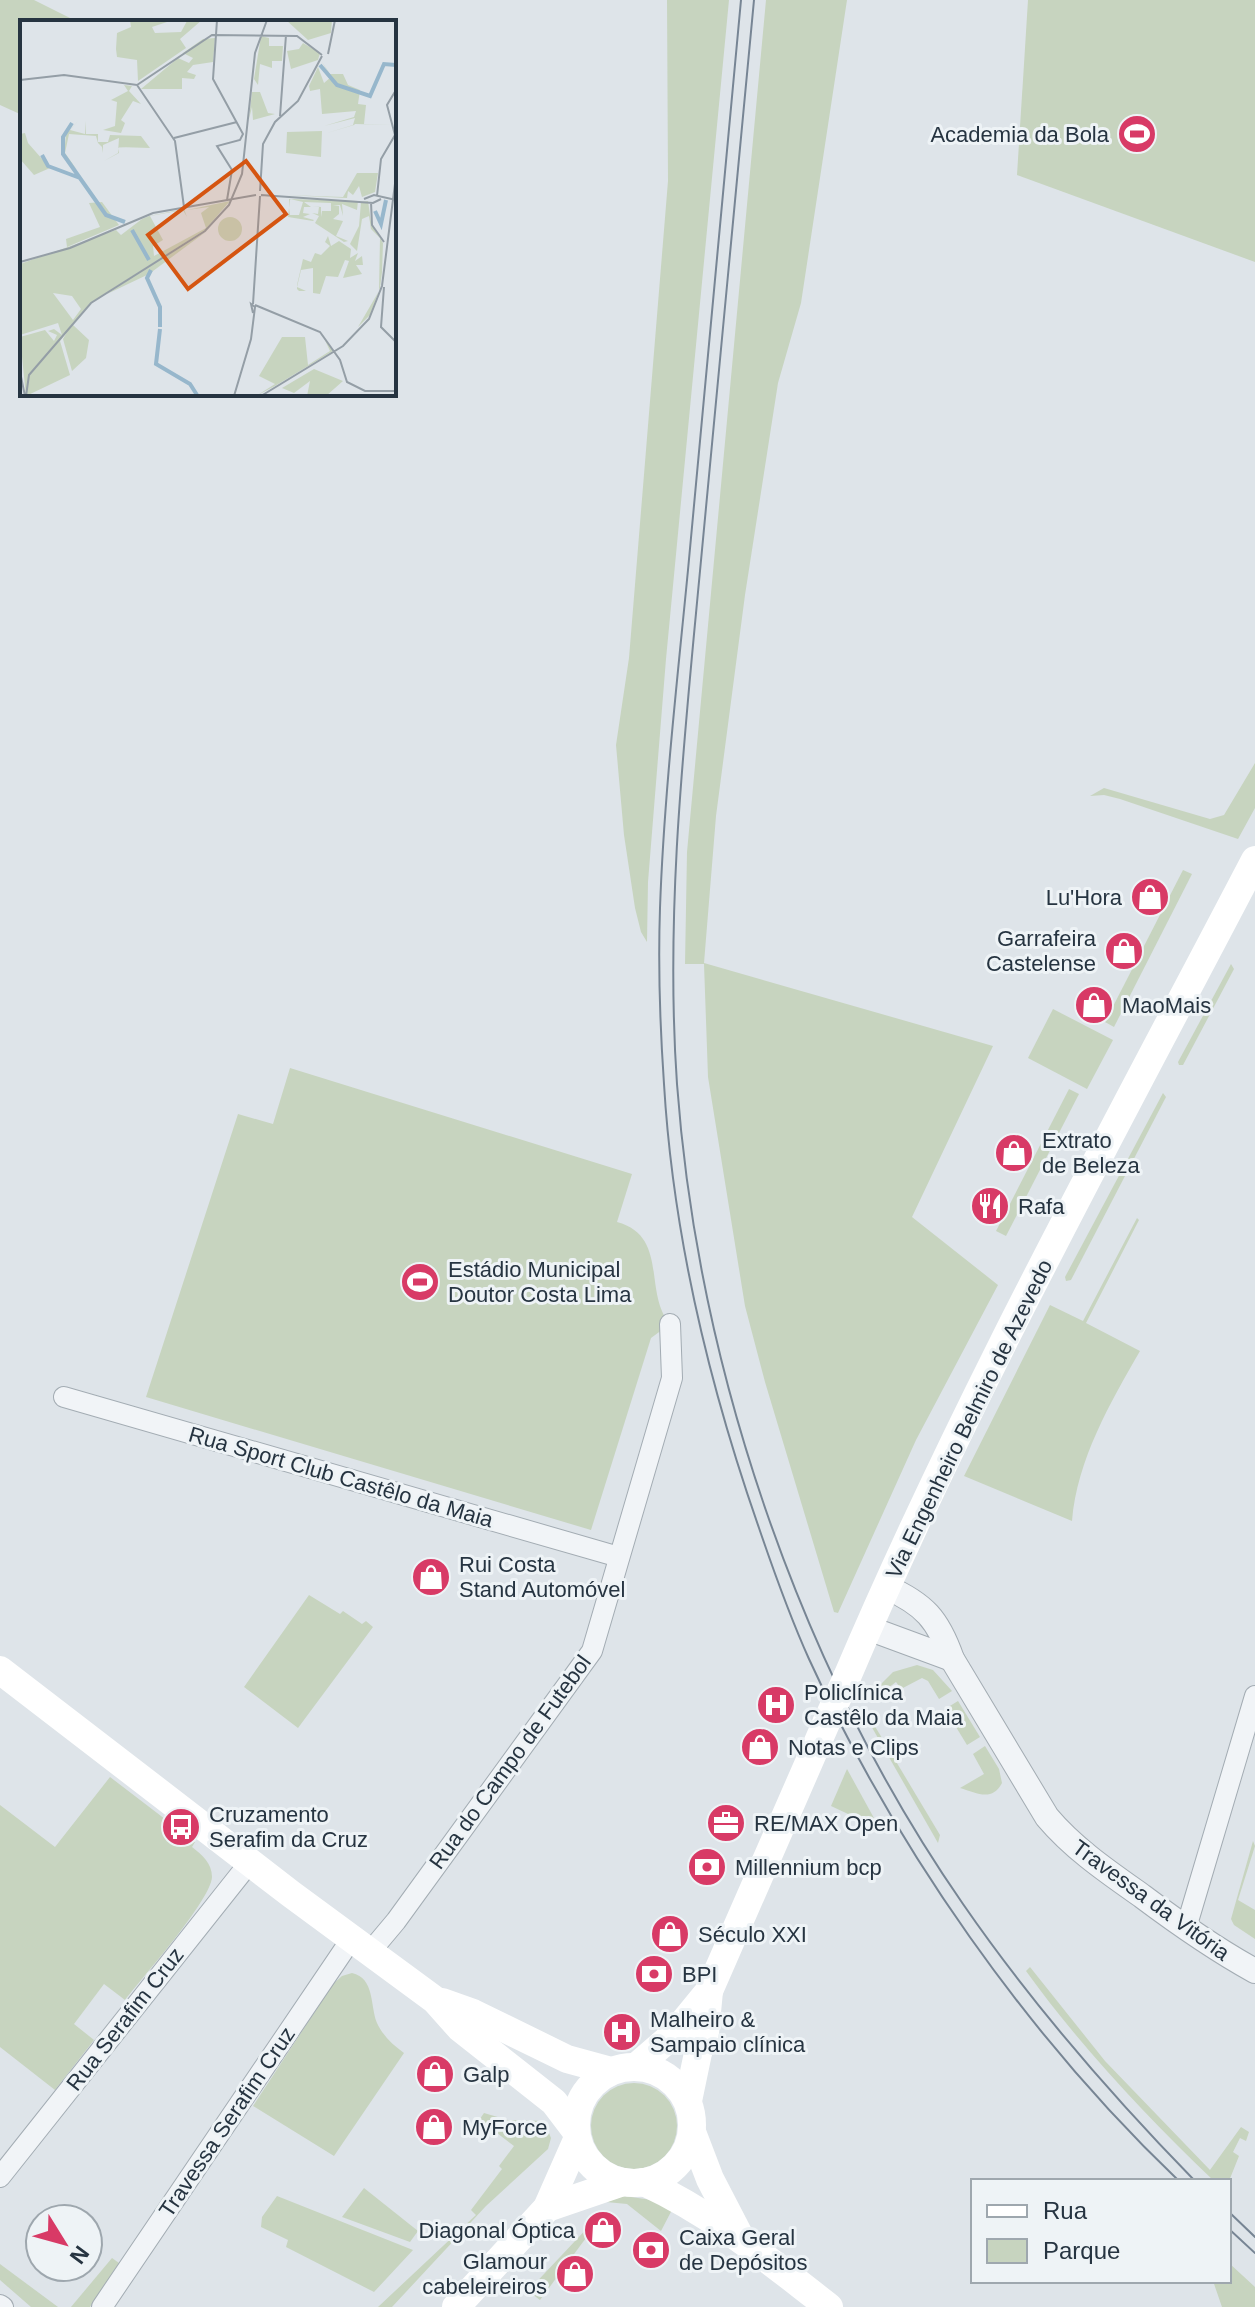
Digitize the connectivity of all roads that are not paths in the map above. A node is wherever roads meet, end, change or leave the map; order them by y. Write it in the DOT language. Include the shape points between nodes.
graph roads {
  1 [pos="1255,862"];
  2 [pos="670,1324"];
  3 [pos="64,1397"];
  4 [pos="619,1557"];
  5 [pos="886,1587"];
  6 [pos="868,1628"];
  7 [pos="952,1659"];
  8 [pos="0,1670"];
  9 [pos="1255,1696"];
  10 [pos="250,1862"];
  11 [pos="1186,1928"];
  12 [pos="361,1945"];
  13 [pos="1255,1971"];
  14 [pos="709,1991"];
  15 [pos="435,2000"];
  16 [pos="624,2068"];
  17 [pos="688,2101"];
  18 [pos="692,2132"];
  19 [pos="576,2136"];
  20 [pos="0,2177"];
  21 [pos="634,2182"];
  22 [pos="547,2208"];
  23 [pos="740,2238"];
  24 [pos="814,2303"];
  25 [pos="102,2307"];
  26 [pos="456,2307"];
  1 -- 5 [label="main road, Via Engenheiro Belmiro de Azevedo" via="974,1402"];
  2 -- 4 [label="street, Rua do Campo de Futebol" via="672,1378"];
  3 -- 4 [label="street, Rua Sport Club Castêlo da Maia"];
  4 -- 12 [label="street, Rua do Campo de Futebol" via="592,1651 396,1921"];
  5 -- 6 [label="main road, Via Engenheiro Belmiro de Azevedo"];
  5 -- 7 [label="street, Travessa da Vitória" via="922,1607 943,1633"];
  6 -- 7 [label="street"];
  6 -- 14 [label="main road, Via Engenheiro Belmiro de Azevedo, bridge"];
  7 -- 11 [label="street, Travessa da Vitória" via="1047,1817 1101,1867"];
  8 -- 10 [label="main road"];
  9 -- 11 [label="street"];
  10 -- 12 [label="main road"];
  10 -- 20 [label="street, Rua Serafim Cruz"];
  11 -- 13 [label="street, Travessa da Vitória"];
  12 -- 15 [label="main road"];
  12 -- 25 [label="street, Travessa Serafim Cruz"];
  14 -- 16 [label="main road, Via Engenheiro Belmiro de Azevedo" via="673,2035"];
  14 -- 17 [label="main road, Via Engenheiro Belmiro de Azevedo"];
  15 -- 16 [label="main road" via="567,2059"];
  15 -- 19 [label="main road" via="460,2028 554,2102"];
  16 -- 17 [label="main road" via="648,2068 667,2076"];
  16 -- 19 [label="main road" via="600,2077 583,2095"];
  17 -- 18 [label="main road"];
  18 -- 21 [label="main road" via="673,2169 654,2180"];
  18 -- 23 [label="main road"];
  19 -- 21 [label="main road" via="594,2168 612,2179"];
  19 -- 22 [label="main road"];
  21 -- 22 [label="main road"];
  21 -- 23 [label="main road" via="684,2201"];
  22 -- 26 [label="main road"];
  23 -- 24 [label="main road"];
}
